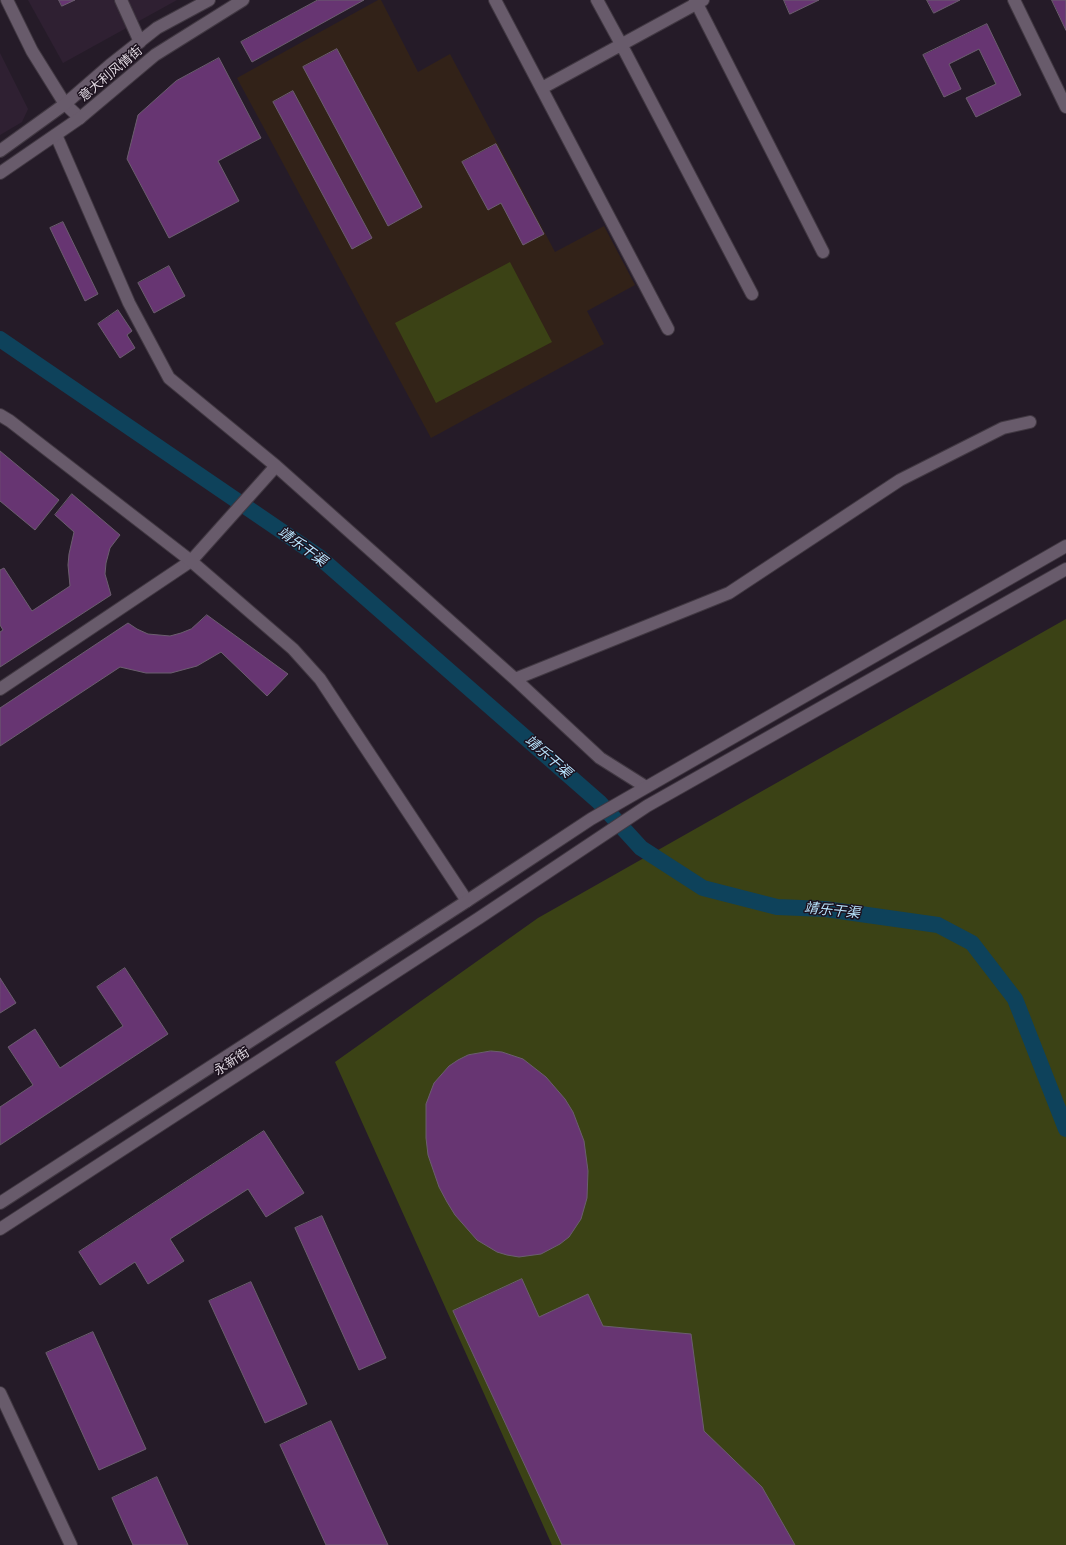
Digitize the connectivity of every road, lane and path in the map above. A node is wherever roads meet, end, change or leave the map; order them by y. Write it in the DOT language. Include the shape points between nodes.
graph roads {
  1 [pos="7,0"];
  2 [pos="121,0"];
  3 [pos="209,0"];
  4 [pos="243,0"];
  5 [pos="495,0"];
  6 [pos="597,0"];
  7 [pos="1014,0"];
  8 [pos="699,1"];
  9 [pos="140,42"];
  10 [pos="621,44"];
  11 [pos="542,88"];
  12 [pos="65,104"];
  13 [pos="1066,107"];
  14 [pos="80,118"];
  15 [pos="56,135"];
  16 [pos="0,151"];
  17 [pos="0,173"];
  18 [pos="823,252"];
  19 [pos="752,294"];
  20 [pos="668,329"];
  21 [pos="0,415"];
  22 [pos="1030,422"];
  23 [pos="276,466"];
  24 [pos="1066,546"];
  25 [pos="191,561"];
  26 [pos="1066,569"];
  27 [pos="515,679"];
  28 [pos="0,689"];
  29 [pos="646,787"];
  30 [pos="467,901"];
  31 [pos="479,918"];
  32 [pos="0,1203"];
  33 [pos="0,1229"];
  34 [pos="0,1393"];
  35 [pos="70,1545"];
  1 -- 12 [label="street" via="32,52"];
  2 -- 9 [label="street"];
  3 -- 9 [label="street, 意大利风情街" via="157,28"];
  4 -- 14 [label="street, 意大利风情街" via="155,55"];
  5 -- 11 [label="street"];
  6 -- 10 [label="street"];
  7 -- 13 [label="street"];
  8 -- 10 [label="street"];
  8 -- 18 [label="street"];
  9 -- 12 [label="street, 意大利风情街"];
  10 -- 11 [label="street"];
  10 -- 19 [label="street"];
  11 -- 20 [label="street"];
  12 -- 14 [label="street"];
  12 -- 16 [label="street, 意大利风情街"];
  14 -- 15 [label="street, 意大利风情街"];
  15 -- 17 [label="street, 意大利风情街"];
  15 -- 23 [label="street" via="129,303 169,378"];
  21 -- 25 [label="street"];
  22 -- 27 [label="street" via="1003,428 900,480 729,593"];
  23 -- 25 [label="street"];
  23 -- 27 [label="street"];
  24 -- 29 [label="street, 永新街"];
  25 -- 28 [label="street"];
  25 -- 30 [label="street" via="293,650 320,679"];
  26 -- 31 [label="street, 永新街" via="646,806"];
  27 -- 29 [label="street" via="600,758"];
  29 -- 30 [label="street, 永新街" via="591,818"];
  30 -- 31 [label="street"];
  30 -- 32 [label="street, 永新街"];
  31 -- 33 [label="street, 永新街"];
  34 -- 35 [label="street"];
}
